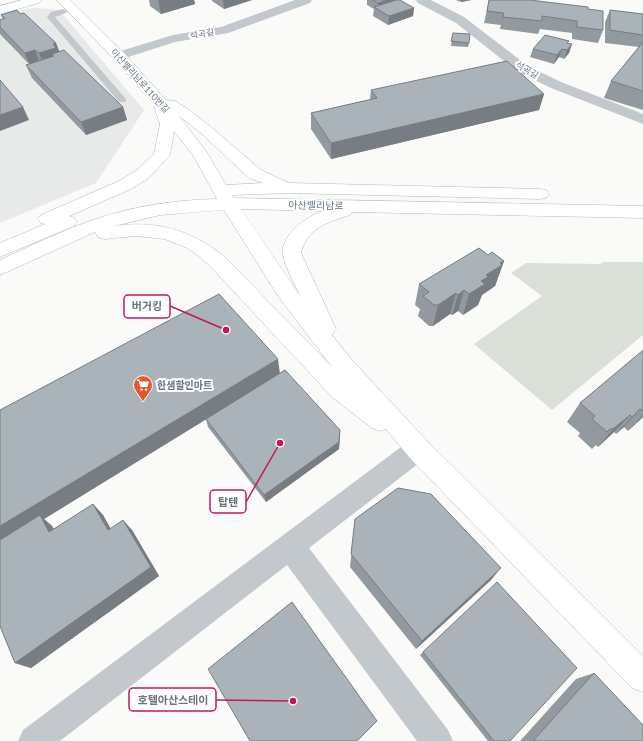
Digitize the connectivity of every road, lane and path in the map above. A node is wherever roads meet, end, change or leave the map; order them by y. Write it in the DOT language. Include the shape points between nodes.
graph roads {
  1 [pos="35,0"];
  2 [pos="306,0"];
  3 [pos="422,0"];
  4 [pos="63,6"];
  5 [pos="0,10"];
  6 [pos="119,56"];
  7 [pos="158,98"];
  8 [pos="122,100"];
  9 [pos="643,119"];
  10 [pos="288,188"];
  11 [pos="225,197"];
  12 [pos="643,197"];
  13 [pos="362,206"];
  14 [pos="643,212"];
  15 [pos="0,240"];
  16 [pos="3,261"];
  17 [pos="343,365"];
  18 [pos="418,449"];
  19 [pos="290,546"];
  20 [pos="643,677"];
  21 [pos="34,741"];
  22 [pos="437,741"];
  1 -- 5 [label="street"];
  2 -- 6 [label="street, 석곡길" via="224,30 173,39"];
  3 -- 9 [label="street, 석곡길" via="460,20 523,69 556,85"];
  4 -- 6 [label="street, 아산밸리남로110번길"];
  4 -- 8 [label="lane" via="51,17"];
  6 -- 7 [label="street, 아산밸리남로110번길"];
  7 -- 10 [label="street" via="206,130 255,174"];
  7 -- 11 [label="street, 아산밸리남로110번길" via="200,154"];
  7 -- 15 [label="street" via="168,124 162,155 143,174 125,185"];
  10 -- 11 [label="street, 아산밸리남로"];
  10 -- 12 [label="street, 아산밸리남로"];
  11 -- 13 [label="street, 아산밸리남로"];
  11 -- 16 [label="street, 아산밸리남로" via="132,214"];
  11 -- 17 [label="street, 아산밸리남로110번길" via="285,291"];
  13 -- 14 [label="street, 아산밸리남로"];
  13 -- 17 [label="street" via="323,217 300,234 292,253"];
  16 -- 18 [label="street" via="104,233 153,231 182,238 198,246 219,263 340,390"];
  17 -- 18 [label="street"];
  18 -- 19 [label="street"];
  18 -- 20 [label="street"];
  19 -- 21 [label="street"];
  19 -- 22 [label="street"];
}
